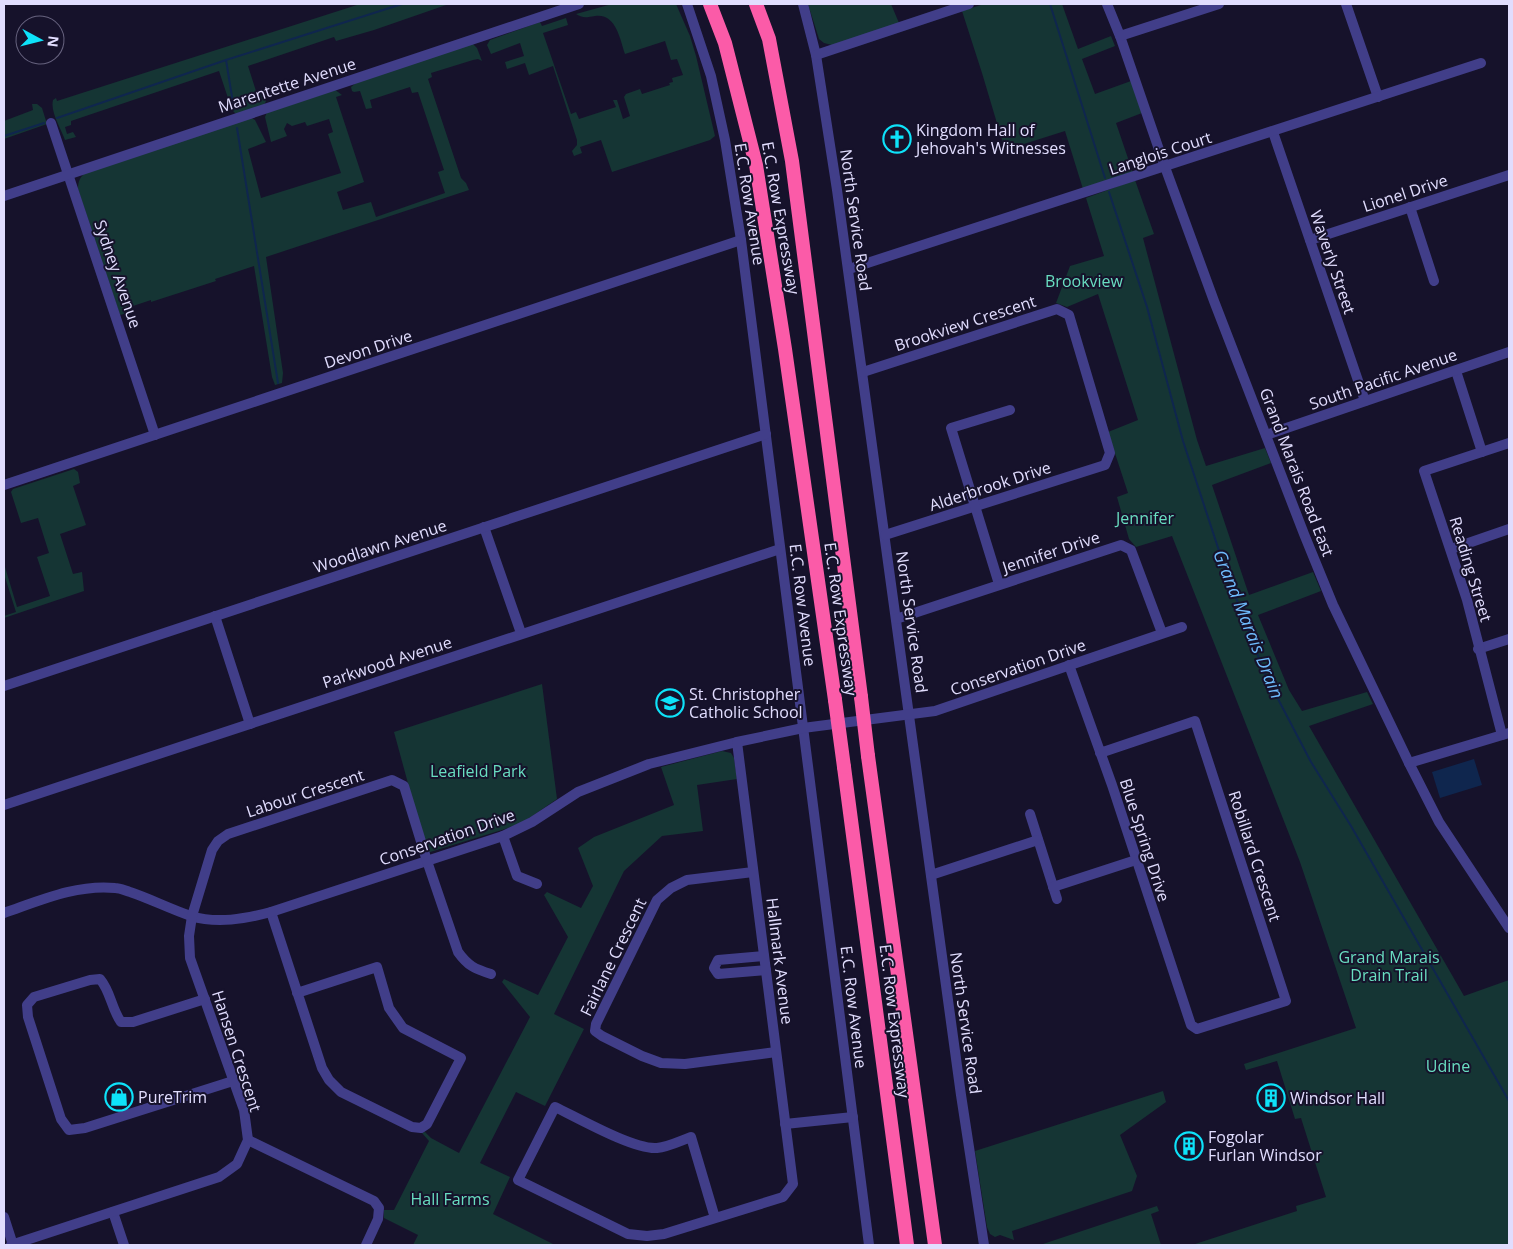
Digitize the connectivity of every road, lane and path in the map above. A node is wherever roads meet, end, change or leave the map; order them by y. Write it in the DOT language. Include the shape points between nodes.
graph roads {
  1 [pos="579,4"];
  2 [pos="688,4"];
  3 [pos="710,4"];
  4 [pos="757,4"];
  5 [pos="803,4"];
  6 [pos="969,4"];
  7 [pos="1107,4"];
  8 [pos="1219,4"];
  9 [pos="1346,4"];
  10 [pos="1120,36"];
  11 [pos="816,54"];
  12 [pos="1481,64"];
  13 [pos="1378,97"];
  14 [pos="51,123"];
  15 [pos="1273,132"];
  16 [pos="1165,167"];
  17 [pos="68,174"];
  18 [pos="1509,175"];
  19 [pos="4,196"];
  20 [pos="1410,207"];
  21 [pos="741,240"];
  22 [pos="1310,240"];
  23 [pos="849,269"];
  24 [pos="1434,281"];
  25 [pos="1509,352"];
  26 [pos="1456,370"];
  27 [pos="863,372"];
  28 [pos="1364,401"];
  29 [pos="1010,410"];
  30 [pos="766,434"];
  31 [pos="155,435"];
  32 [pos="1266,435"];
  33 [pos="1509,443"];
  34 [pos="1482,452"];
  35 [pos="1105,465"];
  36 [pos="4,485"];
  37 [pos="976,506"];
  38 [pos="484,527"];
  39 [pos="1509,530"];
  40 [pos="885,535"];
  41 [pos="780,549"];
  42 [pos="1451,549"];
  43 [pos="1000,584"];
  44 [pos="215,616"];
  45 [pos="896,619"];
  46 [pos="1182,627"];
  47 [pos="521,633"];
  48 [pos="1162,633"];
  49 [pos="1509,639"];
  50 [pos="1478,649"];
  51 [pos="1069,665"];
  52 [pos="4,686"];
  53 [pos="909,715"];
  54 [pos="250,724"];
  55 [pos="803,728"];
  56 [pos="1505,734"];
  57 [pos="737,742"];
  58 [pos="1100,753"];
  59 [pos="1409,763"];
  60 [pos="4,806"];
  61 [pos="1030,814"];
  62 [pos="502,836"];
  63 [pos="1038,840"];
  64 [pos="1136,860"];
  65 [pos="427,861"];
  66 [pos="753,872"];
  67 [pos="930,875"];
  68 [pos="537,884"];
  69 [pos="1053,887"];
  70 [pos="1057,899"];
  71 [pos="271,912"];
  72 [pos="4,913"];
  73 [pos="192,916"];
  74 [pos="1509,928"];
  75 [pos="764,956"];
  76 [pos="766,970"];
  77 [pos="491,974"];
  78 [pos="297,993"];
  79 [pos="204,999"];
  80 [pos="1191,1025"];
  81 [pos="776,1052"];
  82 [pos="233,1081"];
  83 [pos="853,1116"];
  84 [pos="785,1124"];
  85 [pos="248,1140"];
  86 [pos="113,1212"];
  87 [pos="4,1217"];
  88 [pos="715,1218"];
  89 [pos="12,1245"];
  90 [pos="124,1245"];
  91 [pos="366,1245"];
  92 [pos="869,1245"];
  93 [pos="907,1245"];
  94 [pos="937,1245"];
  95 [pos="984,1245"];
  1 -- 17 [label="street, Marentette Avenue"];
  2 -- 21 [label="street, E.C. Row Avenue" via="711,76"];
  3 -- 93 [label="highway, E.C. Row Expressway, bridge" via="724,43 756,165 835,700"];
  4 -- 94 [label="highway, E.C. Row Expressway, bridge" via="769,39 792,161 868,756"];
  5 -- 11 [label="street, North Service Road"];
  6 -- 11 [label="street"];
  7 -- 10 [label="street, Grand Marais Road East"];
  8 -- 10 [label="street"];
  9 -- 13 [label="street"];
  10 -- 16 [label="street, Grand Marais Road East"];
  11 -- 23 [label="street, North Service Road"];
  12 -- 13 [label="street, Langlois Court"];
  13 -- 15 [label="street, Langlois Court"];
  14 -- 17 [label="street, Sydney Avenue"];
  15 -- 16 [label="street, Langlois Court"];
  15 -- 22 [label="street, Waverly Street"];
  16 -- 23 [label="street, Langlois Court"];
  16 -- 32 [label="street, Grand Marais Road East"];
  17 -- 19 [label="street, Marentette Avenue"];
  17 -- 31 [label="street, Sydney Avenue"];
  18 -- 20 [label="street, Lionel Drive"];
  20 -- 22 [label="street, Lionel Drive"];
  20 -- 24 [label="street"];
  21 -- 30 [label="street, E.C. Row Avenue"];
  21 -- 31 [label="street, Devon Drive"];
  22 -- 28 [label="street, Waverly Street"];
  23 -- 27 [label="street, North Service Road"];
  25 -- 26 [label="street, South Pacific Avenue"];
  26 -- 28 [label="street, South Pacific Avenue"];
  26 -- 34 [label="street"];
  27 -- 35 [label="street, Brookview Crescent" via="1057,309 1069,315 1110,453"];
  27 -- 40 [label="street, North Service Road"];
  28 -- 32 [label="street, South Pacific Avenue"];
  29 -- 37 [label="street" via="951,428"];
  30 -- 38 [label="street, Woodlawn Avenue"];
  30 -- 41 [label="street, E.C. Row Avenue"];
  31 -- 36 [label="street, Devon Drive"];
  32 -- 59 [label="street, Grand Marais Road East" via="1333,604"];
  33 -- 34 [label="street"];
  34 -- 42 [label="street, Reading Street" via="1424,471"];
  35 -- 37 [label="street, Alderbrook Drive"];
  37 -- 40 [label="street, Alderbrook Drive"];
  37 -- 43 [label="street"];
  38 -- 44 [label="street, Woodlawn Avenue"];
  38 -- 47 [label="street"];
  39 -- 42 [label="street"];
  40 -- 45 [label="street, North Service Road"];
  41 -- 47 [label="street, Parkwood Avenue"];
  41 -- 55 [label="street, E.C. Row Avenue"];
  42 -- 50 [label="street, Reading Street"];
  43 -- 45 [label="street, Jennifer Drive"];
  43 -- 48 [label="street, Jennifer Drive" via="1120,545 1131,550"];
  44 -- 52 [label="street, Woodlawn Avenue"];
  44 -- 54 [label="street"];
  45 -- 53 [label="street, North Service Road"];
  46 -- 48 [label="street, Conservation Drive"];
  47 -- 54 [label="street, Parkwood Avenue"];
  48 -- 51 [label="street, Conservation Drive"];
  49 -- 50 [label="street"];
  50 -- 56 [label="street, Reading Street"];
  51 -- 53 [label="street, Conservation Drive" via="954,706"];
  51 -- 58 [label="street, Blue Spring Drive"];
  53 -- 55 [label="street, Conservation Drive"];
  53 -- 67 [label="street, North Service Road"];
  54 -- 60 [label="street, Parkwood Avenue"];
  55 -- 57 [label="street, Conservation Drive"];
  55 -- 83 [label="street, E.C. Row Avenue"];
  56 -- 59 [label="street"];
  57 -- 62 [label="street, Conservation Drive" via="649,764 578,792 532,822"];
  57 -- 66 [label="street, Hallmark Avenue"];
  58 -- 64 [label="street, Blue Spring Drive"];
  58 -- 80 [label="street, Robillard Crescent" via="1195,720 1286,1001 1197,1029"];
  59 -- 74 [label="street, Grand Marais Road East" via="1439,822"];
  61 -- 63 [label="street"];
  62 -- 65 [label="street, Conservation Drive"];
  62 -- 68 [label="street" via="517,876"];
  63 -- 67 [label="street"];
  63 -- 69 [label="street"];
  64 -- 69 [label="street"];
  64 -- 80 [label="street, Blue Spring Drive"];
  65 -- 71 [label="street, Conservation Drive"];
  65 -- 73 [label="street, Labour Crescent" via="404,786 392,780 218,840"];
  65 -- 77 [label="street" via="458,952 474,968"];
  66 -- 75 [label="street, Hallmark Avenue"];
  66 -- 81 [label="street, Fairlane Crescent" via="687,880 658,900 595,1031 661,1063 685,1064"];
  67 -- 95 [label="street, North Service Road"];
  69 -- 70 [label="street"];
  71 -- 73 [label="street, Conservation Drive" via="248,918 212,920"];
  71 -- 78 [label="street"];
  72 -- 73 [label="street, Conservation Drive" via="87,888 116,888"];
  73 -- 79 [label="street, Hansen Crescent" via="190,958"];
  75 -- 76 [label="street, Hallmark Avenue"];
  75 -- 76 [label="street" via="718,960 714,968 718,974"];
  76 -- 81 [label="street, Hallmark Avenue"];
  78 -- 78 [label="street" via="329,1080 341,1092 412,1126 421,1128 427,1124 460,1058 403,1028 389,1008 377,967"];
  79 -- 82 [label="street, Hansen Crescent"];
  79 -- 82 [label="street" via="133,1022 121,1022 107,987 100,979 34,998 27,1006 61,1119 69,1130 85,1128"];
  81 -- 84 [label="street, Hallmark Avenue"];
  82 -- 85 [label="street, Hansen Crescent" via="244,1110"];
  83 -- 84 [label="street"];
  83 -- 92 [label="street, E.C. Row Avenue"];
  84 -- 88 [label="street, Hallmark Avenue" via="793,1184 783,1197"];
  85 -- 86 [label="street" via="237,1164 219,1177"];
  85 -- 91 [label="street" via="374,1201 379,1208 378,1219"];
  86 -- 89 [label="street"];
  86 -- 90 [label="street"];
  87 -- 89 [label="street"];
  88 -- 88 [label="street" via="691,1138 657,1148 640,1146 555,1107 518,1180 628,1234 664,1234"];
}
